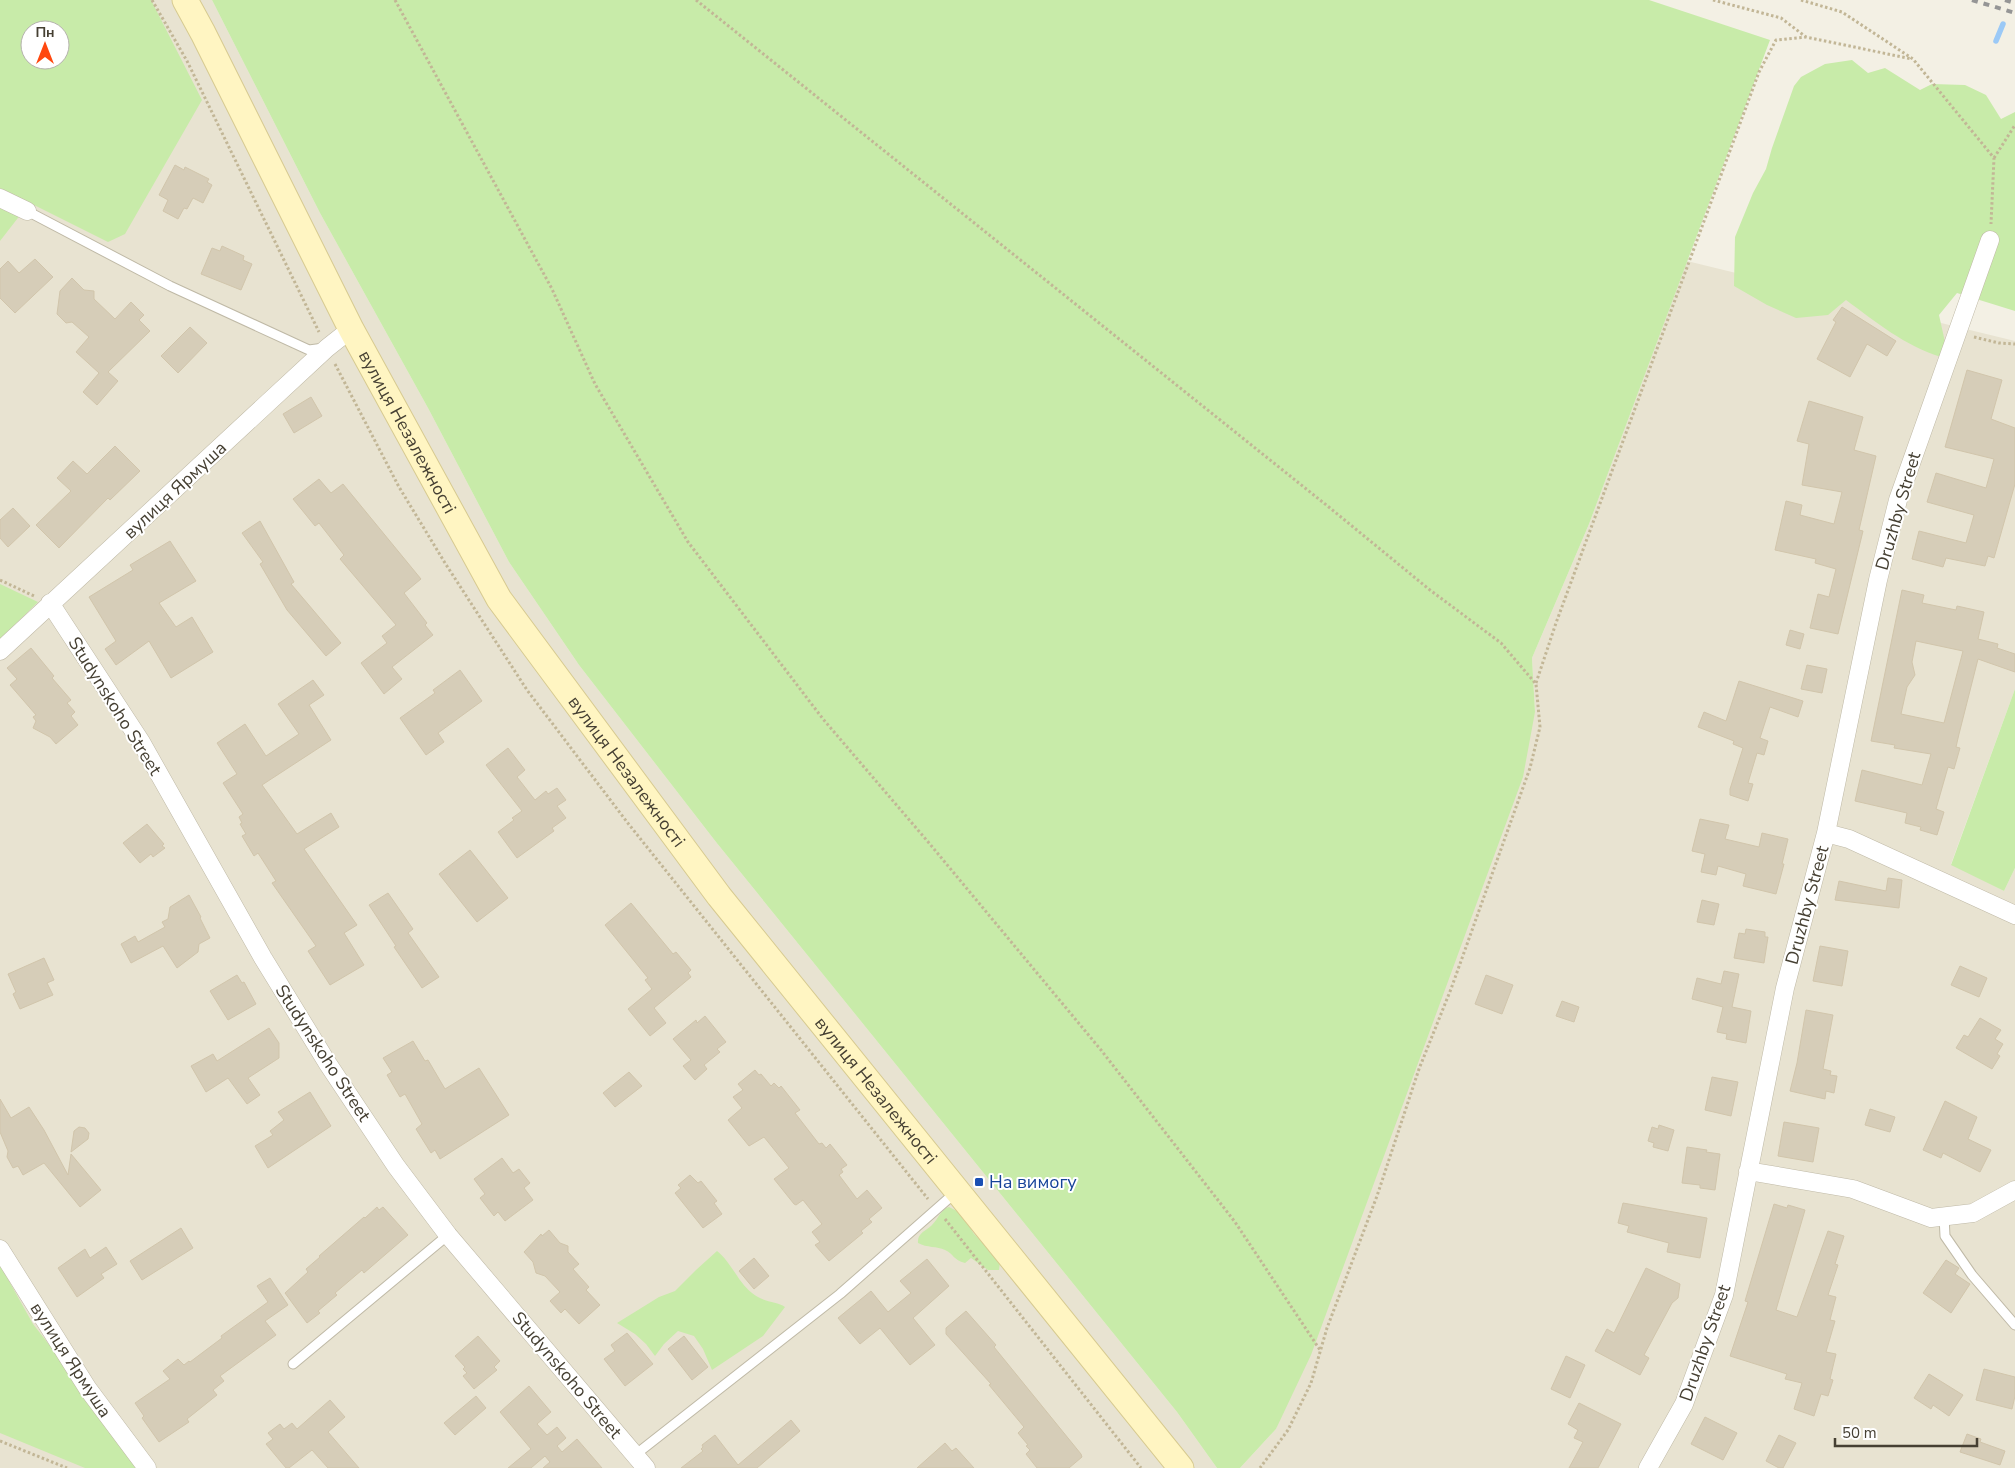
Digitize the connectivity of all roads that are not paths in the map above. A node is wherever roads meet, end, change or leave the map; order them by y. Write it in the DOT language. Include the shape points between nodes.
graph roads {
  1 [pos="185,0"];
  2 [pos="0,198"];
  3 [pos="27,211"];
  4 [pos="1990,240"];
  5 [pos="351,329"];
  6 [pos="327,348"];
  7 [pos="50,604"];
  8 [pos="0,651"];
  9 [pos="1826,833"];
  10 [pos="2015,915"];
  11 [pos="1748,1171"];
  12 [pos="958,1190"];
  13 [pos="2015,1190"];
  14 [pos="1944,1216"];
  15 [pos="448,1235"];
  16 [pos="0,1249"];
  17 [pos="2015,1324"];
  18 [pos="293,1364"];
  19 [pos="640,1462"];
  20 [pos="146,1468"];
  21 [pos="1181,1468"];
  22 [pos="1648,1468"];
  1 -- 5 [label="street, вулиця Незалежності"];
  2 -- 3 [label="street"];
  3 -- 6 [label="lane" via="170,286 282,338 309,350"];
  4 -- 9 [label="street, Druzhby Street" via="1898,500 1878,580"];
  5 -- 6 [label="street, вулиця Ярмуша"];
  5 -- 12 [label="street, вулиця Незалежності" via="499,599 719,896"];
  6 -- 7 [label="street, вулиця Ярмуша"];
  7 -- 8 [label="street, вулиця Ярмуша"];
  7 -- 15 [label="street, Studynskoho Street" via="141,742 263,958 328,1064 396,1166"];
  9 -- 10 [label="street" via="1850,838"];
  9 -- 11 [label="street, Druzhby Street" via="1786,988"];
  11 -- 14 [label="street" via="1853,1189 1931,1218"];
  11 -- 22 [label="street, Druzhby Street" via="1724,1295 1684,1404"];
  12 -- 19 [label="lane"];
  12 -- 21 [label="street, вулиця Незалежності"];
  13 -- 14 [label="street" via="1973,1213"];
  14 -- 17 [label="lane" via="1945,1236 1972,1275"];
  15 -- 18 [label="lane"];
  15 -- 19 [label="street, Studynskoho Street"];
  16 -- 20 [label="street, вулиця Ярмуша" via="88,1389"];
}
